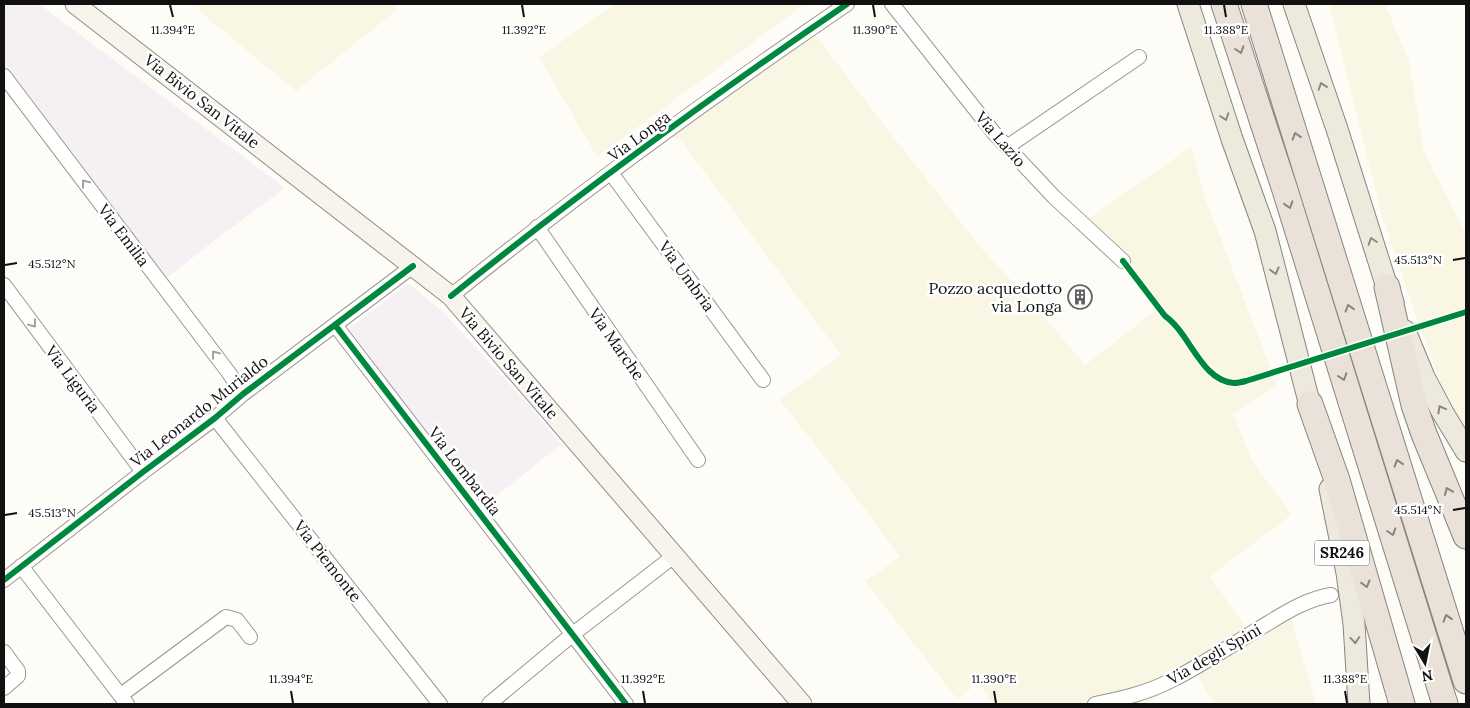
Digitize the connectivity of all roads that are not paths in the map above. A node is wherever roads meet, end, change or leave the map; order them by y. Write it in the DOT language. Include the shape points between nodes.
graph roads {
  1 [pos="75,4"];
  2 [pos="82,4"];
  3 [pos="847,4"];
  4 [pos="892,4"];
  5 [pos="1188,4"];
  6 [pos="1224,4"];
  7 [pos="1254,4"];
  8 [pos="1294,4"];
  9 [pos="95,18"];
  10 [pos="1139,57"];
  11 [pos="4,76"];
  12 [pos="1007,147"];
  13 [pos="611,173"];
  14 [pos="537,227"];
  15 [pos="1123,261"];
  16 [pos="413,266"];
  17 [pos="4,285"];
  18 [pos="1387,287"];
  19 [pos="452,296"];
  20 [pos="335,325"];
  21 [pos="764,380"];
  22 [pos="243,394"];
  23 [pos="1310,404"];
  24 [pos="215,418"];
  25 [pos="1466,451"];
  26 [pos="698,460"];
  27 [pos="143,472"];
  28 [pos="1466,536"];
  29 [pos="674,556"];
  30 [pos="21,566"];
  31 [pos="4,580"];
  32 [pos="1331,595"];
  33 [pos="573,634"];
  34 [pos="250,637"];
  35 [pos="4,652"];
  36 [pos="1466,681"];
  37 [pos="4,688"];
  38 [pos="124,700"];
  39 [pos="440,704"];
  40 [pos="489,704"];
  41 [pos="626,704"];
  42 [pos="802,704"];
  43 [pos="1094,704"];
  44 [pos="1359,704"];
  45 [pos="1402,704"];
  46 [pos="1446,704"];
  1 -- 9 [label="main road, Via Bivio San Vitale"];
  2 -- 9 [label="main road, Via Bivio San Vitale"];
  3 -- 13 [label="street, Via Longa"];
  4 -- 12 [label="street, Via Lazio"];
  5 -- 23 [label="main road, one-way" via="1265,231"];
  6 -- 46 [label="highway, one-way"];
  36 -- 7 [label="highway, one-way"];
  18 -- 8 [label="main road, one-way"];
  9 -- 16 [label="main road, Via Bivio San Vitale"];
  10 -- 12 [label="street"];
  22 -- 11 [label="street, Via Emilia, one-way"];
  12 -- 15 [label="street, Via Lazio" via="1054,197"];
  13 -- 14 [label="street, Via Longa"];
  13 -- 21 [label="street, Via Umbria"];
  14 -- 19 [label="street, Via Longa"];
  14 -- 26 [label="street, Via Marche"];
  16 -- 19 [label="main road, Via Bivio San Vitale"];
  16 -- 20 [label="street, Via Leonardo Murialdo"];
  17 -- 27 [label="street, Via Liguria, one-way"];
  25 -- 18 [label="main road, one-way" via="1424,377"];
  28 -- 18 [label="highway, one-way" via="1414,405"];
  19 -- 29 [label="main road, Via Bivio San Vitale"];
  20 -- 22 [label="street, Via Leonardo Murialdo"];
  20 -- 33 [label="street, Via Lombardia"];
  22 -- 24 [label="street, Via Leonardo Murialdo"];
  23 -- 44 [label="main road, SR246, one-way" via="1347,573"];
  23 -- 45 [label="highway, one-way" via="1337,480"];
  24 -- 27 [label="street, Via Leonardo Murialdo"];
  24 -- 39 [label="street, Via Piemonte"];
  27 -- 30 [label="street, Via Leonardo Murialdo"];
  29 -- 33 [label="street"];
  29 -- 42 [label="main road, Via Bivio San Vitale"];
  30 -- 31 [label="street, Via Leonardo Murialdo"];
  30 -- 38 [label="street"];
  32 -- 43 [label="street, Via degli Spini" via="1286,612 1147,692"];
  33 -- 40 [label="street"];
  33 -- 41 [label="street, Via Lombardia"];
  34 -- 38 [label="street" via="237,620 226,617"];
  35 -- 37 [label="street" via="18,671 18,676"];
}
